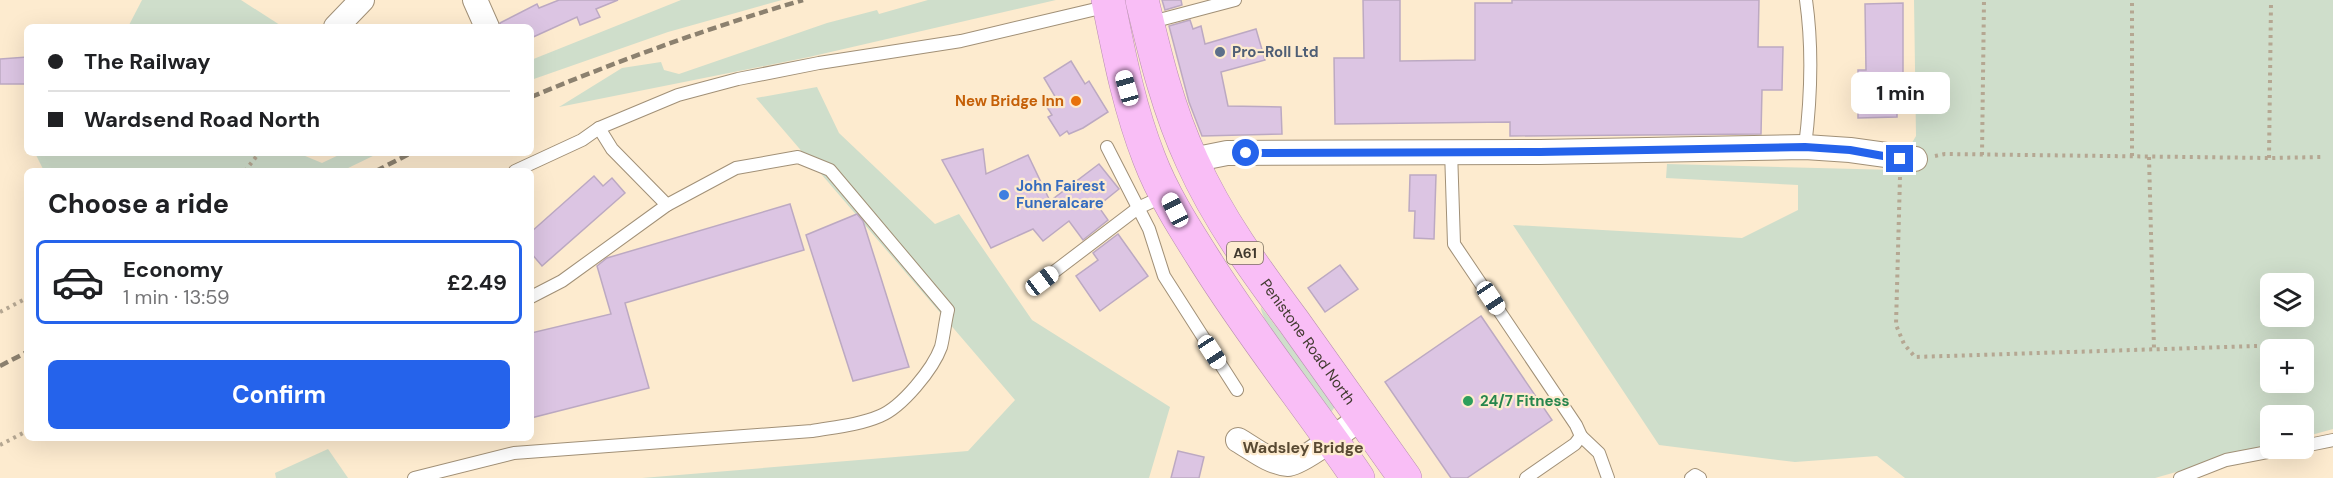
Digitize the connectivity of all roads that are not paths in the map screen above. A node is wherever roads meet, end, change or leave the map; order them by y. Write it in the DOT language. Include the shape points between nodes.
graph roads {
  1 [pos="362,0"];
  2 [pos="1235,0"];
  3 [pos="1806,0"];
  4 [pos="477,1"];
  5 [pos="1127,5"];
  6 [pos="339,24"];
  7 [pos="486,24"];
  8 [pos="599,128"];
  9 [pos="1107,147"];
  10 [pos="1805,147"];
  11 [pos="1451,150"];
  12 [pos="1908,159"];
  13 [pos="1191,160"];
  14 [pos="521,168"];
  15 [pos="1152,201"];
  16 [pos="667,206"];
  17 [pos="1042,281"];
  18 [pos="534,295"];
  19 [pos="1237,390"];
  20 [pos="1362,417"];
  21 [pos="1581,436"];
  22 [pos="1331,439"];
  23 [pos="1238,440"];
  24 [pos="2333,440"];
  25 [pos="2314,444"];
  26 [pos="2260,454"];
  27 [pos="414,478"];
  28 [pos="1358,478"];
  29 [pos="1405,478"];
  30 [pos="1526,478"];
  31 [pos="1608,478"];
  32 [pos="1691,478"];
  33 [pos="1701,478"];
  34 [pos="2180,478"];
  1 -- 6 [label="street"];
  2 -- 5 [label="lane" via="1166,17"];
  3 -- 10 [label="lane" via="1811,97"];
  4 -- 7 [label="street"];
  5 -- 8 [label="lane" via="961,41 738,79 678,95"];
  5 -- 13 [label="highway, Penistone Road North / A61" via="1158,68"];
  5 -- 15 [label="highway, A61" via="1121,69 1150,160"];
  8 -- 14 [label="lane"];
  8 -- 16 [label="lane" via="612,149"];
  9 -- 15 [label="lane"];
  10 -- 11 [label="street"];
  10 -- 12 [label="street"];
  11 -- 13 [label="street" via="1227,153"];
  11 -- 21 [label="lane" via="1454,244"];
  13 -- 15 [label="highway" via="1176,168"];
  13 -- 20 [label="highway, Penistone Road North / A61" via="1215,207 1259,274"];
  15 -- 17 [label="lane"];
  15 -- 19 [label="lane" via="1149,229 1164,276"];
  15 -- 22 [label="highway, A61" via="1183,226 1238,312"];
  16 -- 18 [label="lane" via="562,281"];
  16 -- 27 [label="lane" via="736,168 798,157 830,170 948,310 940,347 926,373 907,396 882,415 857,423 812,431 514,453"];
  20 -- 22 [label="street"];
  20 -- 29 [label="highway, Penistone Road North / A61"];
  21 -- 30 [label="lane"];
  21 -- 31 [label="lane" via="1599,453"];
  22 -- 23 [label="street" via="1288,464 1268,458"];
  22 -- 28 [label="highway, A61"];
  24 -- 25 [label="lane"];
  26 -- 34 [label="lane" via="2226,460"];
  32 -- 33 [label="lane"];
}
